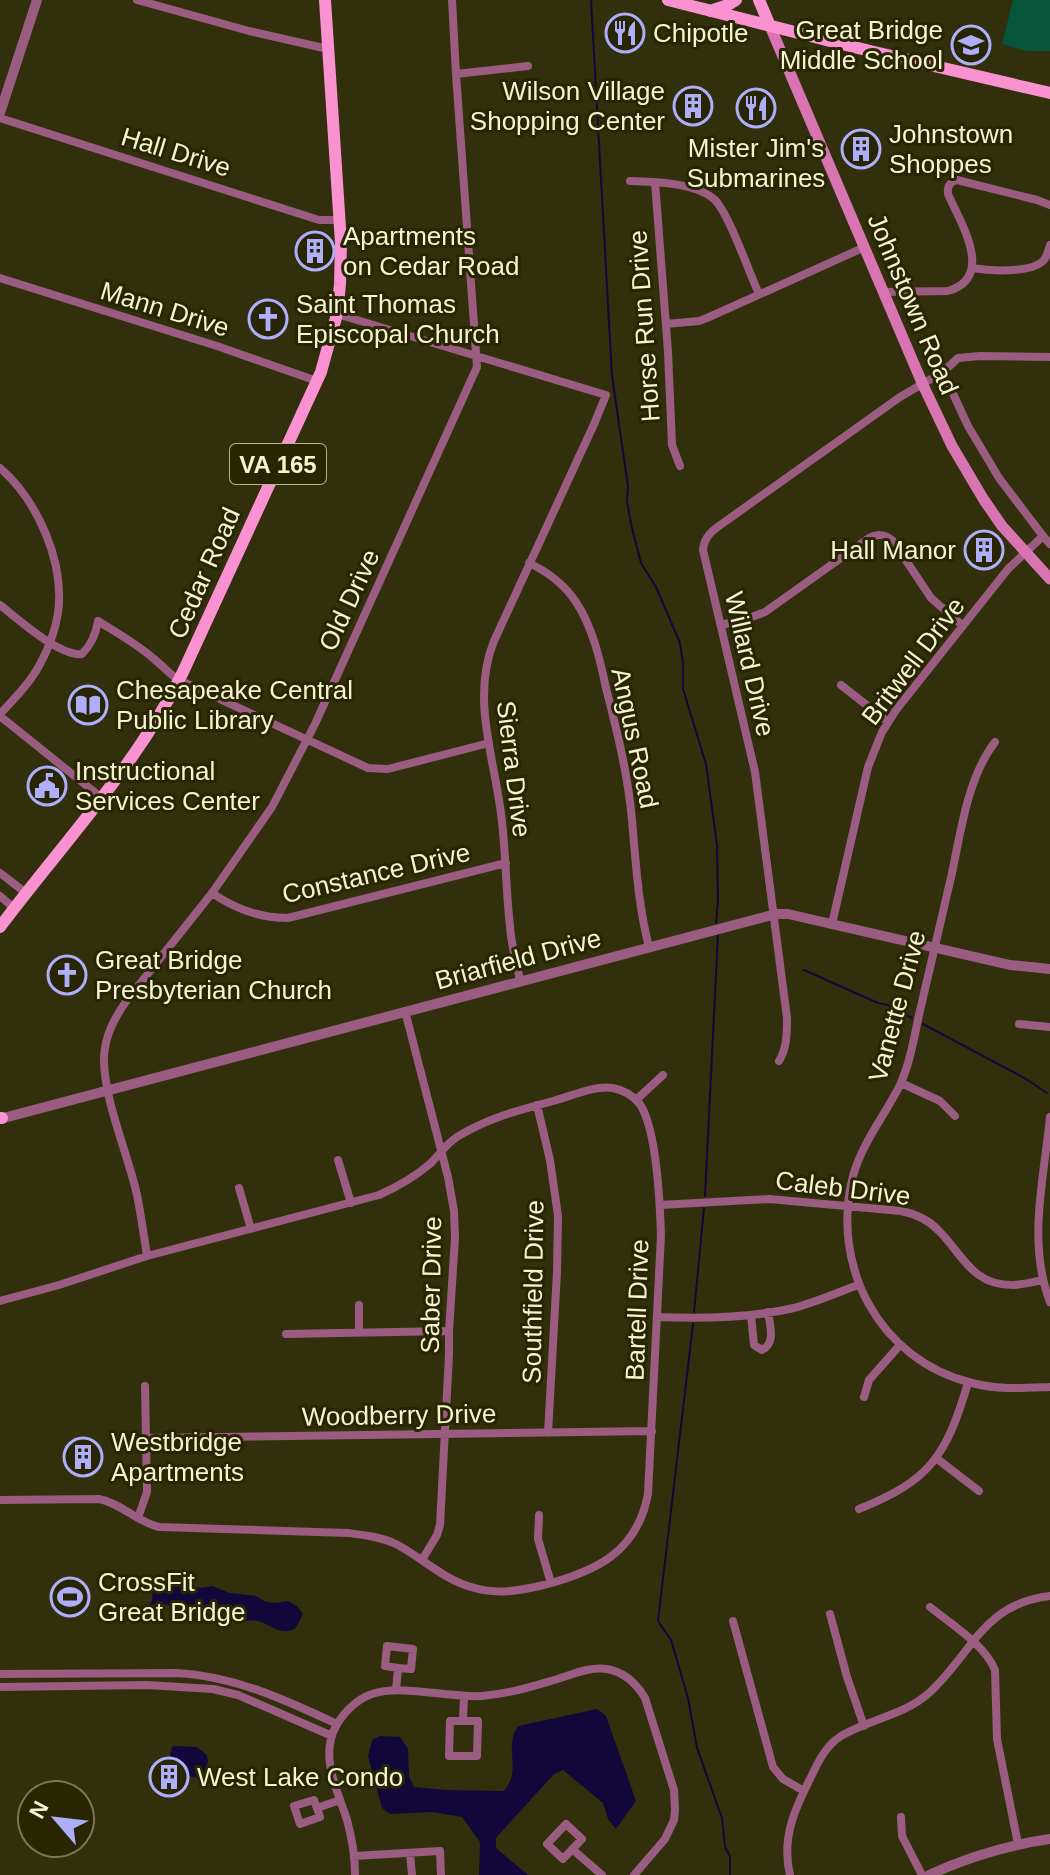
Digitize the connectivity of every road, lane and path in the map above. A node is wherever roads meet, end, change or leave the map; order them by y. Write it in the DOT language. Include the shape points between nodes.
graph roads {
  1 [pos="37,0"];
  2 [pos="137,0"];
  3 [pos="325,0"];
  4 [pos="452,0"];
  5 [pos="668,0"];
  6 [pos="736,0"];
  7 [pos="759,0"];
  8 [pos="709,11"];
  9 [pos="770,26"];
  10 [pos="328,49"];
  11 [pos="528,66"];
  12 [pos="456,74"];
  13 [pos="1050,93"];
  14 [pos="0,116"];
  15 [pos="630,181"];
  16 [pos="655,182"];
  17 [pos="1050,205"];
  18 [pos="340,220"];
  19 [pos="1050,245"];
  20 [pos="865,247"];
  21 [pos="972,268"];
  22 [pos="0,278"];
  23 [pos="884,292"];
  24 [pos="759,294"];
  25 [pos="337,314"];
  26 [pos="666,324"];
  27 [pos="477,356"];
  28 [pos="1050,357"];
  29 [pos="943,372"];
  30 [pos="317,381"];
  31 [pos="923,385"];
  32 [pos="680,466"];
  33 [pos="0,468"];
  34 [pos="1043,536"];
  35 [pos="1050,544"];
  36 [pos="1025,553"];
  37 [pos="529,563"];
  38 [pos="1050,579"];
  39 [pos="0,605"];
  40 [pos="721,625"];
  41 [pos="963,626"];
  42 [pos="50,641"];
  43 [pos="179,680"];
  44 [pos="841,685"];
  45 [pos="0,715"];
  46 [pos="888,722"];
  47 [pos="307,740"];
  48 [pos="995,742"];
  49 [pos="489,743"];
  50 [pos="102,798"];
  51 [pos="506,863"];
  52 [pos="0,873"];
  53 [pos="26,893"];
  54 [pos="212,893"];
  55 [pos="0,896"];
  56 [pos="14,908"];
  57 [pos="774,915"];
  58 [pos="832,924"];
  59 [pos="0,927"];
  60 [pos="649,947"];
  61 [pos="935,947"];
  62 [pos="1050,969"];
  63 [pos="520,980"];
  64 [pos="405,1011"];
  65 [pos="1019,1024"];
  66 [pos="1050,1027"];
  67 [pos="779,1061"];
  68 [pos="663,1075"];
  69 [pos="901,1083"];
  70 [pos="108,1089"];
  71 [pos="636,1100"];
  72 [pos="537,1105"];
  73 [pos="955,1116"];
  74 [pos="1050,1117"];
  75 [pos="1,1118"];
  76 [pos="441,1152"];
  77 [pos="338,1160"];
  78 [pos="239,1188"];
  79 [pos="351,1203"];
  80 [pos="660,1205"];
  81 [pos="847,1206"];
  82 [pos="251,1229"];
  83 [pos="147,1256"];
  84 [pos="1043,1280"];
  85 [pos="858,1285"];
  86 [pos="0,1301"];
  87 [pos="1050,1302"];
  88 [pos="359,1305"];
  89 [pos="768,1312"];
  90 [pos="751,1315"];
  91 [pos="658,1317"];
  92 [pos="449,1331"];
  93 [pos="359,1332"];
  94 [pos="286,1334"];
  95 [pos="900,1345"];
  96 [pos="968,1383"];
  97 [pos="145,1386"];
  98 [pos="1050,1387"];
  99 [pos="864,1397"];
  100 [pos="652,1431"];
  101 [pos="548,1433"];
  102 [pos="445,1434"];
  103 [pos="146,1438"];
  104 [pos="936,1458"];
  105 [pos="979,1491"];
  106 [pos="0,1500"];
  107 [pos="859,1509"];
  108 [pos="539,1515"];
  109 [pos="138,1518"];
  110 [pos="422,1560"];
  111 [pos="551,1583"];
  112 [pos="1050,1596"];
  113 [pos="930,1607"];
  114 [pos="830,1614"];
  115 [pos="733,1621"];
  116 [pos="972,1641"];
  117 [pos="398,1668"];
  118 [pos="0,1674"];
  119 [pos="0,1687"];
  120 [pos="396,1690"];
  121 [pos="464,1696"];
  122 [pos="463,1721"];
  123 [pos="337,1724"];
  124 [pos="864,1726"];
  125 [pos="332,1736"];
  126 [pos="804,1791"];
  127 [pos="340,1800"];
  128 [pos="317,1808"];
  129 [pos="901,1817"];
  130 [pos="1050,1839"];
  131 [pos="1018,1844"];
  132 [pos="572,1849"];
  133 [pos="410,1853"];
  134 [pos="354,1856"];
  135 [pos="355,1875"];
  136 [pos="412,1875"];
  137 [pos="441,1875"];
  138 [pos="602,1875"];
  139 [pos="634,1875"];
  140 [pos="790,1875"];
  141 [pos="922,1875"];
  142 [pos="929,1875"];
  1 -- 14 [label="street"];
  2 -- 10 [label="street"];
  3 -- 10 [label="main road, Cedar Road / VA 165"];
  4 -- 12 [label="street, Old Drive"];
  5 -- 8 [label="main road"];
  6 -- 8 [label="main road"];
  7 -- 9 [label="main road"];
  8 -- 9 [label="main road"];
  9 -- 13 [label="main road"];
  9 -- 20 [label="main road, Johnstown Road"];
  10 -- 18 [label="main road, Cedar Road / VA 165"];
  11 -- 12 [label="street"];
  12 -- 27 [label="street, Old Drive"];
  14 -- 18 [label="street, Hall Drive" via="319,220"];
  15 -- 16 [label="street"];
  16 -- 24 [label="street" via="713,199"];
  16 -- 26 [label="street, Horse Run Drive"];
  17 -- 21 [label="street" via="952,182 948,194 973,253"];
  18 -- 25 [label="main road, Cedar Road / VA 165"];
  19 -- 21 [label="street" via="1044,260 1032,268"];
  20 -- 23 [label="main road, Johnstown Road"];
  20 -- 24 [label="street"];
  21 -- 23 [label="street" via="957,289"];
  22 -- 30 [label="street, Mann Drive"];
  23 -- 31 [label="main road, Johnstown Road"];
  24 -- 26 [label="street" via="699,321"];
  25 -- 27 [label="street"];
  25 -- 30 [label="main road, Cedar Road / VA 165"];
  26 -- 32 [label="street, Horse Run Drive" via="672,445"];
  27 -- 37 [label="street, Sierra Drive" via="606,395"];
  27 -- 47 [label="street, Old Drive" via="477,367"];
  28 -- 29 [label="street, Willard Drive" via="964,357"];
  29 -- 31 [label="street, Willard Drive"];
  29 -- 34 [label="street" via="999,478"];
  30 -- 43 [label="main road, Cedar Road / VA 165"];
  31 -- 36 [label="main road, Johnstown Road" via="966,473"];
  31 -- 40 [label="street, Willard Drive" via="708,535 703,550"];
  33 -- 42 [label="street" via="39,519 55,565 58,611"];
  34 -- 35 [label="street"];
  34 -- 36 [label="street, Britwell Drive"];
  36 -- 38 [label="main road, Johnstown Road"];
  36 -- 41 [label="street, Britwell Drive"];
  37 -- 49 [label="street, Sierra Drive" via="489,657 483,698"];
  37 -- 60 [label="street, Angus Road" via="548,573 574,599 603,672 621,747"];
  39 -- 42 [label="street"];
  40 -- 41 [label="street" via="765,612 879,535 893,541 931,598"];
  40 -- 57 [label="street, Willard Drive" via="755,772"];
  41 -- 46 [label="street, Britwell Drive"];
  42 -- 43 [label="street" via="82,654 98,621"];
  42 -- 45 [label="street" via="34,675"];
  43 -- 47 [label="street"];
  43 -- 50 [label="main road, Cedar Road / VA 165"];
  44 -- 46 [label="street"];
  45 -- 50 [label="street"];
  46 -- 58 [label="street, Britwell Drive" via="868,767"];
  47 -- 49 [label="street" via="378,770"];
  47 -- 54 [label="street, Old Drive" via="272,807"];
  48 -- 61 [label="street, Vanette Drive" via="982,760 965,815"];
  49 -- 51 [label="street, Sierra Drive"];
  50 -- 53 [label="main road, Cedar Road / VA 165"];
  51 -- 54 [label="street, Constance Drive" via="288,918 251,913"];
  51 -- 63 [label="street, Sierra Drive"];
  52 -- 53 [label="street"];
  53 -- 56 [label="main road, Cedar Road / VA 165"];
  54 -- 70 [label="street, Old Drive" via="117,1014 104,1055"];
  55 -- 56 [label="street"];
  56 -- 59 [label="main road, Cedar Road / VA 165"];
  57 -- 58 [label="street, Briarfield Drive"];
  57 -- 60 [label="street, Briarfield Drive"];
  57 -- 67 [label="street, Willard Drive" via="787,1018"];
  58 -- 61 [label="street, Briarfield Drive"];
  60 -- 63 [label="street, Briarfield Drive"];
  61 -- 62 [label="street, Briarfield Drive"];
  61 -- 69 [label="street, Vanette Drive"];
  63 -- 64 [label="street, Briarfield Drive"];
  64 -- 70 [label="street, Briarfield Drive"];
  64 -- 76 [label="street, Saber Drive"];
  65 -- 66 [label="street"];
  68 -- 71 [label="street"];
  69 -- 73 [label="street" via="940,1101"];
  69 -- 81 [label="street, Vanette Drive" via="858,1162"];
  70 -- 75 [label="street, Briarfield Drive"];
  70 -- 83 [label="street, Old Drive" via="137,1195"];
  71 -- 72 [label="street" via="621,1090 604,1088"];
  71 -- 80 [label="street, Bartell Drive" via="647,1122"];
  72 -- 76 [label="street" via="478,1125"];
  72 -- 101 [label="street, Southfield Drive" via="558,1216"];
  74 -- 84 [label="street" via="1038,1240"];
  76 -- 79 [label="street" via="404,1182"];
  76 -- 92 [label="street, Saber Drive" via="455,1220"];
  77 -- 79 [label="street"];
  78 -- 82 [label="street"];
  79 -- 82 [label="street"];
  80 -- 81 [label="street, Caleb Drive" via="769,1199"];
  80 -- 91 [label="street, Bartell Drive"];
  81 -- 84 [label="street, Caleb Drive" via="919,1216 987,1280 1011,1285"];
  81 -- 85 [label="street, Vanette Drive" via="848,1245"];
  82 -- 83 [label="street"];
  83 -- 86 [label="street"];
  84 -- 87 [label="street"];
  85 -- 89 [label="street"];
  85 -- 95 [label="street, Vanette Drive"];
  88 -- 93 [label="street"];
  89 -- 90 [label="street"];
  89 -- 90 [label="street" via="771,1340 762,1350 754,1345"];
  90 -- 91 [label="street"];
  91 -- 100 [label="street, Bartell Drive"];
  92 -- 93 [label="street"];
  92 -- 102 [label="street, Saber Drive"];
  93 -- 94 [label="street"];
  95 -- 96 [label="street, Vanette Drive" via="930,1367"];
  95 -- 99 [label="street" via="869,1380"];
  96 -- 98 [label="street, Vanette Drive"];
  96 -- 104 [label="street" via="957,1421"];
  97 -- 103 [label="street"];
  100 -- 101 [label="street, Woodberry Drive"];
  100 -- 111 [label="street, Bartell Drive" via="648,1494 631,1536 594,1569"];
  101 -- 102 [label="street, Woodberry Drive"];
  102 -- 103 [label="street, Woodberry Drive"];
  102 -- 110 [label="street, Saber Drive" via="439,1530"];
  103 -- 109 [label="street" via="147,1492"];
  104 -- 105 [label="street"];
  104 -- 107 [label="street" via="905,1487"];
  106 -- 109 [label="street, Bartell Drive" via="99,1499"];
  108 -- 111 [label="street" via="538,1539"];
  109 -- 110 [label="street, Bartell Drive" via="159,1527 360,1534 395,1544"];
  110 -- 111 [label="street, Bartell Drive" via="456,1582 483,1590 515,1592"];
  112 -- 116 [label="street" via="1009,1608"];
  113 -- 116 [label="street"];
  114 -- 124 [label="street"];
  115 -- 126 [label="street" via="773,1767"];
  116 -- 124 [label="street" via="927,1694"];
  116 -- 131 [label="street" via="995,1670 997,1739"];
  117 -- 120 [label="street"];
  118 -- 123 [label="street" via="205,1674 254,1688"];
  119 -- 125 [label="street" via="213,1689"];
  120 -- 121 [label="street"];
  120 -- 123 [label="street" via="361,1699"];
  121 -- 122 [label="street"];
  121 -- 139 [label="street" via="501,1694 595,1669 612,1670 639,1688 675,1800 665,1839"];
  122 -- 122 [label="street" via="450,1721 449,1756 477,1756 478,1721"];
  123 -- 125 [label="street"];
  124 -- 126 [label="street" via="830,1744"];
  125 -- 127 [label="street" via="330,1769"];
  126 -- 140 [label="street" via="788,1834"];
  127 -- 128 [label="street"];
  127 -- 134 [label="street"];
  129 -- 141 [label="street" via="902,1836"];
  130 -- 131 [label="street"];
  131 -- 142 [label="street"];
  132 -- 138 [label="street"];
  133 -- 134 [label="street"];
  133 -- 136 [label="street"];
  133 -- 137 [label="street" via="440,1851"];
  134 -- 135 [label="street"];
}
